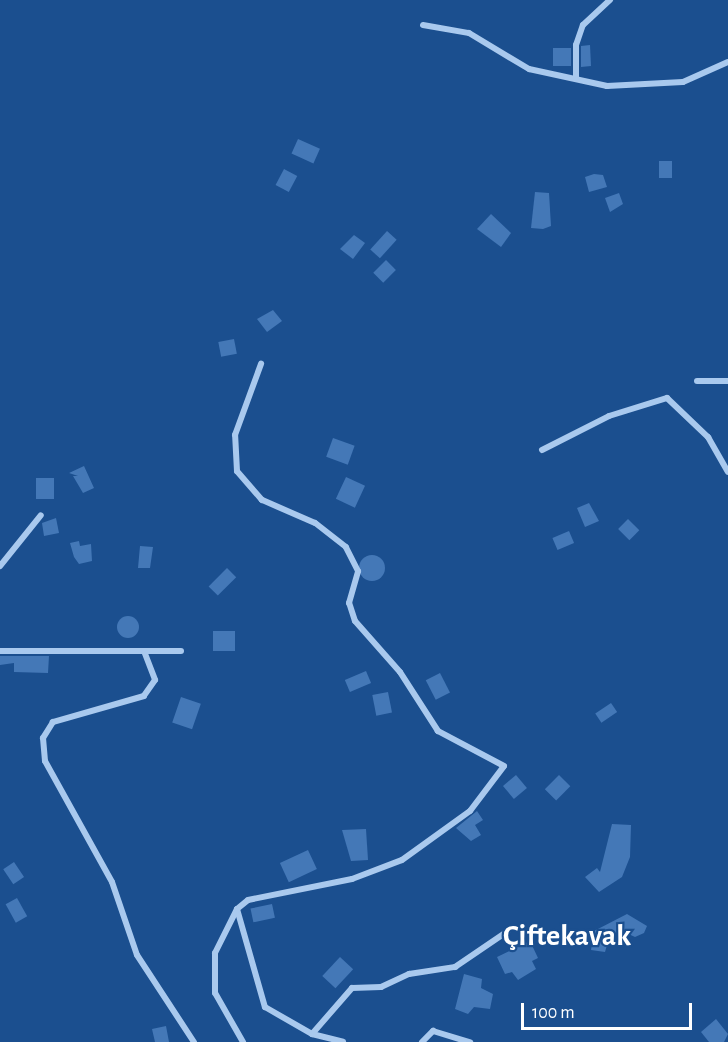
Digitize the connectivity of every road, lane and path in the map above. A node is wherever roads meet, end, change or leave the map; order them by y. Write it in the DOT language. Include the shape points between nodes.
graph roads {
  1 [pos="610,0"];
  2 [pos="423,25"];
  3 [pos="728,62"];
  4 [pos="576,78"];
  5 [pos="261,364"];
  6 [pos="697,381"];
  7 [pos="728,381"];
  8 [pos="542,450"];
  9 [pos="728,472"];
  10 [pos="41,515"];
  11 [pos="0,566"];
  12 [pos="0,651"];
  13 [pos="144,651"];
  14 [pos="181,651"];
  15 [pos="237,909"];
  16 [pos="508,931"];
  17 [pos="312,1034"];
  18 [pos="194,1042"];
  19 [pos="243,1042"];
  20 [pos="343,1042"];
  21 [pos="422,1042"];
  22 [pos="470,1042"];
  1 -- 4 [label="street" via="583,25 576,45"];
  2 -- 4 [label="street" via="469,33 529,69"];
  3 -- 4 [label="street" via="683,82 607,86"];
  5 -- 15 [label="street" via="235,435 237,471 262,500 315,523 346,547 358,571 349,603 355,621 400,672 438,731 504,766 470,811 402,860 352,879 248,900"];
  6 -- 7 [label="street"];
  8 -- 9 [label="street" via="609,416 667,398 708,438"];
  10 -- 11 [label="street"];
  12 -- 13 [label="street"];
  13 -- 14 [label="street"];
  13 -- 18 [label="street" via="155,680 144,696 53,722 43,738 45,761 112,882 136,955"];
  15 -- 17 [label="street" via="265,1007"];
  15 -- 19 [label="street" via="215,953 215,993"];
  16 -- 17 [label="street" via="455,967 408,974 381,987 352,988"];
  17 -- 20 [label="street"];
  21 -- 22 [label="street" via="433,1030"];
}
